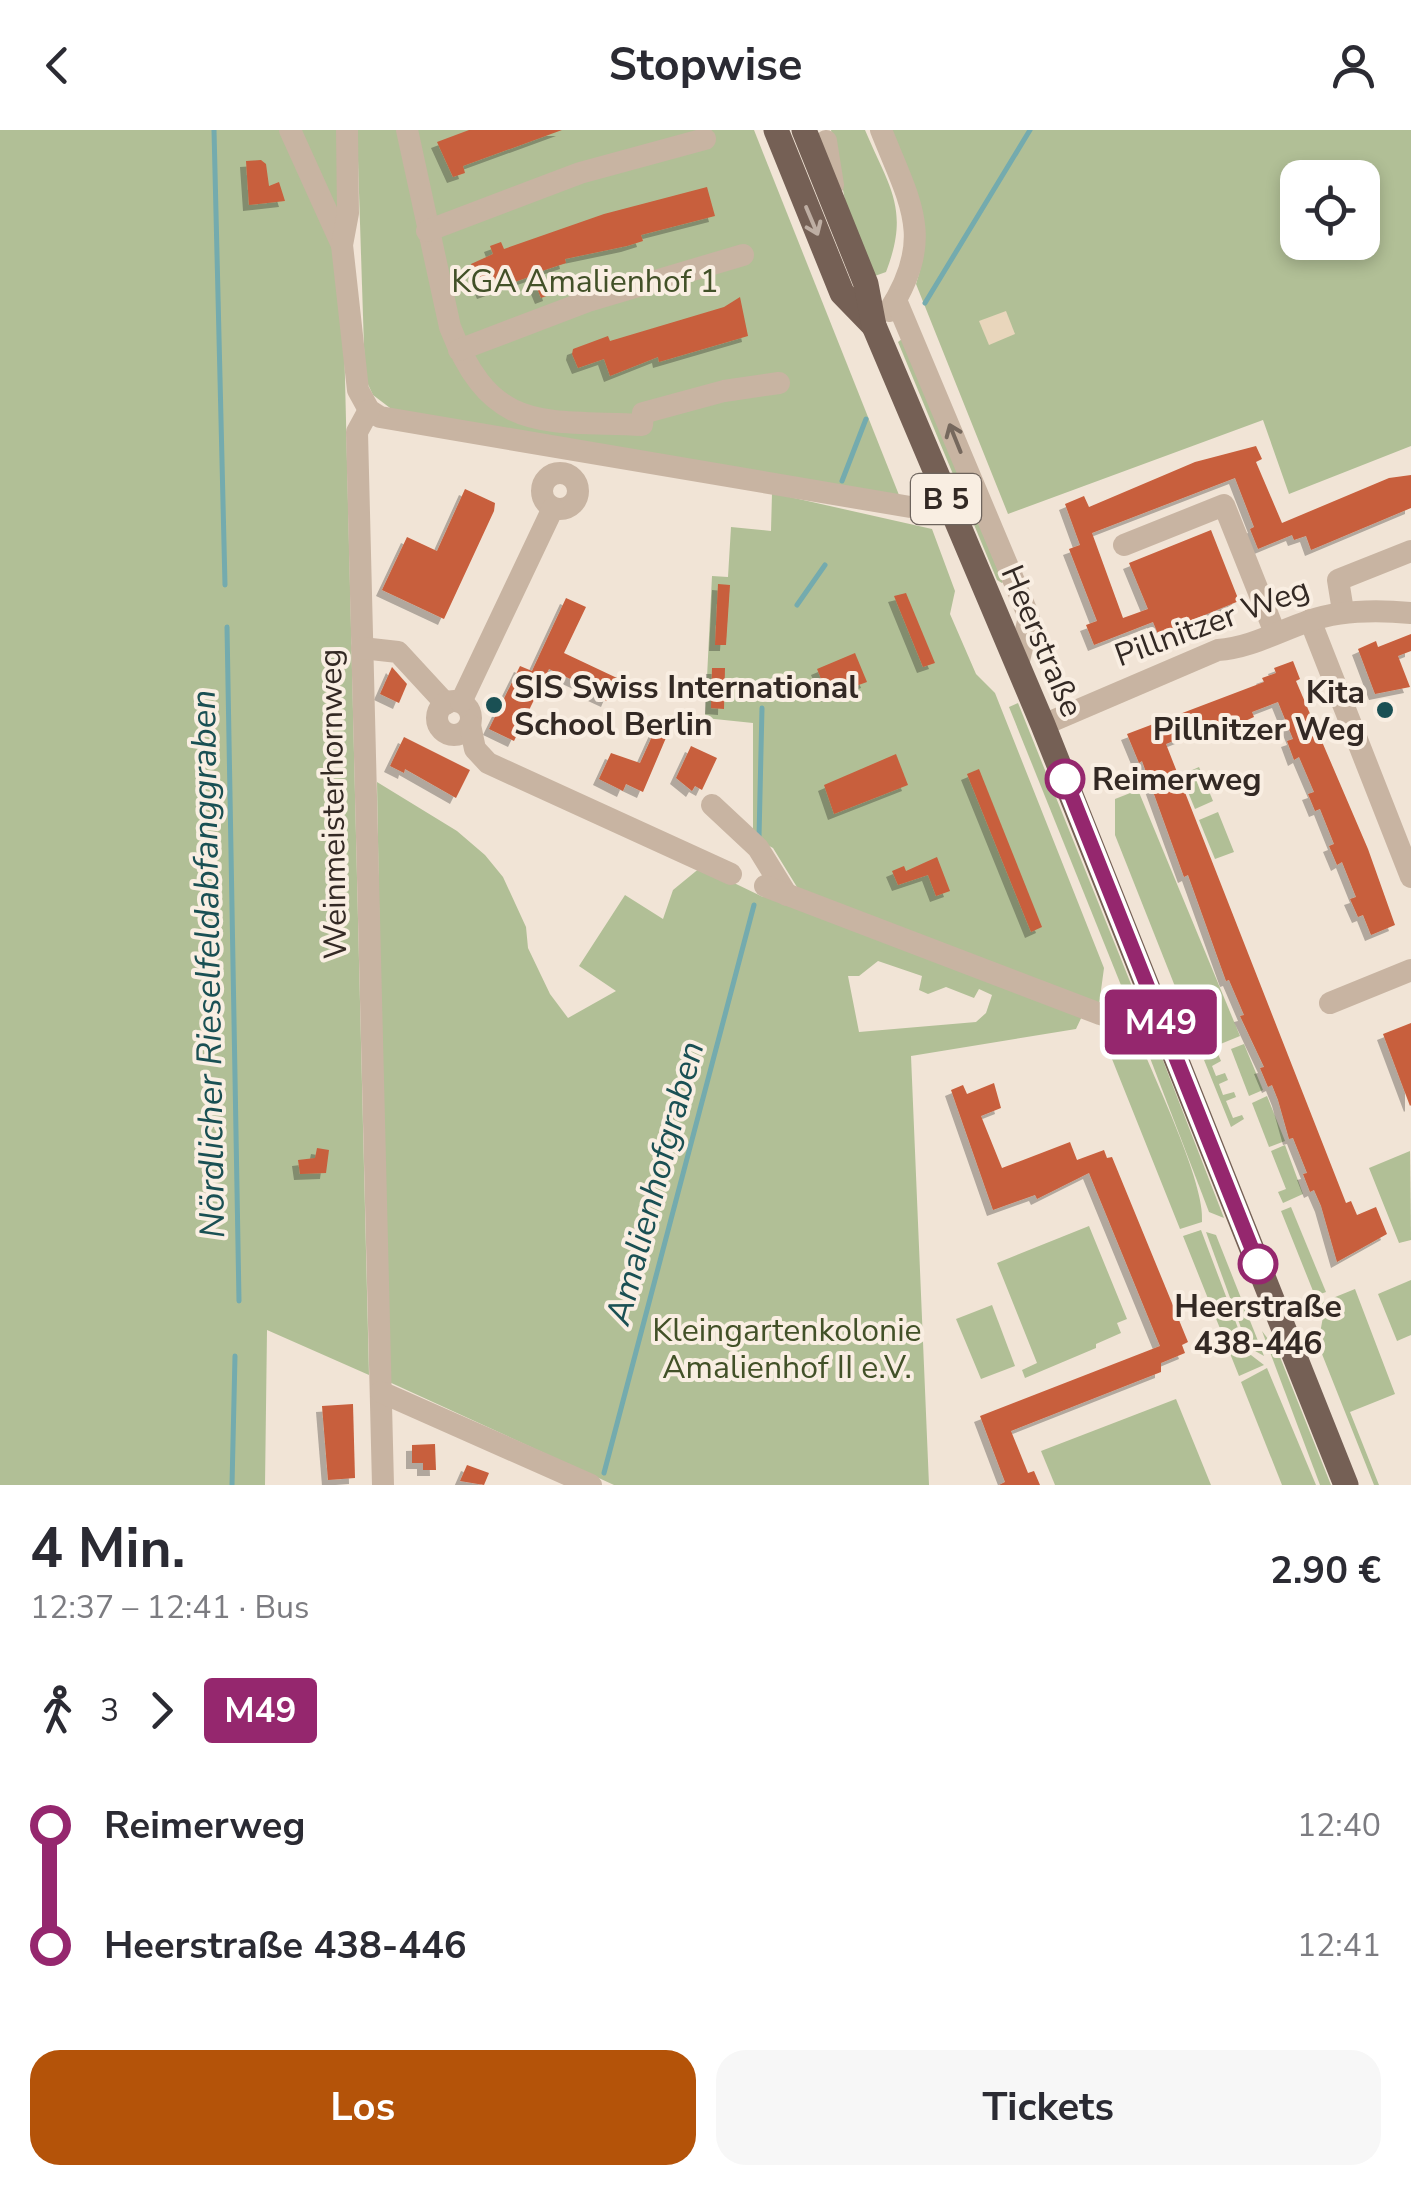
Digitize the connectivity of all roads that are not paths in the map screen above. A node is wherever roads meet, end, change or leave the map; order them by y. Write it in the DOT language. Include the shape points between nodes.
graph roads {
  1 [pos="290,130"];
  2 [pos="347,130"];
  3 [pos="407,130"];
  4 [pos="776,130"];
  5 [pos="881,130"];
  6 [pos="815,136"];
  7 [pos="705,138"];
  8 [pos="427,231"];
  9 [pos="342,245"];
  10 [pos="743,255"];
  11 [pos="896,300"];
  12 [pos="875,329"];
  13 [pos="459,350"];
  14 [pos="778,382"];
  15 [pos="370,410"];
  16 [pos="642,426"];
  17 [pos="576,450"];
  18 [pos="640,460"];
  19 [pos="948,504"];
  20 [pos="1124,546"];
  21 [pos="1411,550"];
  22 [pos="1343,611"];
  23 [pos="1411,614"];
  24 [pos="1310,620"];
  25 [pos="1275,633"];
  26 [pos="362,648"];
  27 [pos="1018,665"];
  28 [pos="453,703"];
  29 [pos="1043,724"];
  30 [pos="712,805"];
  31 [pos="731,874"];
  32 [pos="1411,877"];
  33 [pos="1411,970"];
  34 [pos="1330,1002"];
  35 [pos="1158,1014"];
  36 [pos="381,1392"];
  37 [pos="384,1485"];
  38 [pos="592,1485"];
  39 [pos="1346,1485"];
  1 -- 9 [label="street"];
  2 -- 9 [label="street"];
  3 -- 8 [label="street"];
  4 -- 12 [label="main road, Heerstraße / B 5, one-way" via="842,293"];
  5 -- 11 [label="street" via="917,225 915,254"];
  6 -- 12 [label="main road, Heerstraße / B 5"];
  7 -- 8 [label="street" via="580,173"];
  8 -- 13 [label="street"];
  9 -- 15 [label="street" via="358,390"];
  10 -- 13 [label="street" via="588,300"];
  11 -- 12 [label="street"];
  27 -- 11 [label="street, one-way" via="1029,618"];
  12 -- 19 [label="main road, Heerstraße / B 5"];
  13 -- 16 [label="street" via="489,396 520,416"];
  14 -- 16 [label="street" via="642,413"];
  15 -- 17 [label="street"];
  15 -- 26 [label="street, Weinmeisterhornweg" via="357,432"];
  16 -- 18 [label="street"];
  17 -- 18 [label="street"];
  17 -- 28 [label="street" via="566,474 549,476 542,486 553,508"];
  18 -- 19 [label="street" via="928,510"];
  19 -- 27 [label="main road, Heerstraße / B 5"];
  20 -- 25 [label="street" via="1224,504"];
  21 -- 22 [label="street" via="1338,580"];
  22 -- 23 [label="street, Pillnitzer Weg"];
  22 -- 24 [label="street, Pillnitzer Weg"];
  24 -- 25 [label="street, Pillnitzer Weg"];
  24 -- 32 [label="street"];
  25 -- 29 [label="street, Pillnitzer Weg"];
  26 -- 28 [label="street" via="398,652"];
  26 -- 36 [label="street, Weinmeisterhornweg"];
  27 -- 29 [label="main road, Heerstraße / B 5"];
  28 -- 31 [label="street" via="471,714 475,749 488,764"];
  29 -- 35 [label="main road, Heerstraße / B 5"];
  30 -- 35 [label="street" via="758,848 776,891 1100,1014 1134,1024"];
  33 -- 34 [label="street"];
  35 -- 39 [label="main road, Heerstraße / B 5"];
  36 -- 37 [label="street, Weinmeisterhornweg"];
  36 -- 38 [label="street"];
}
